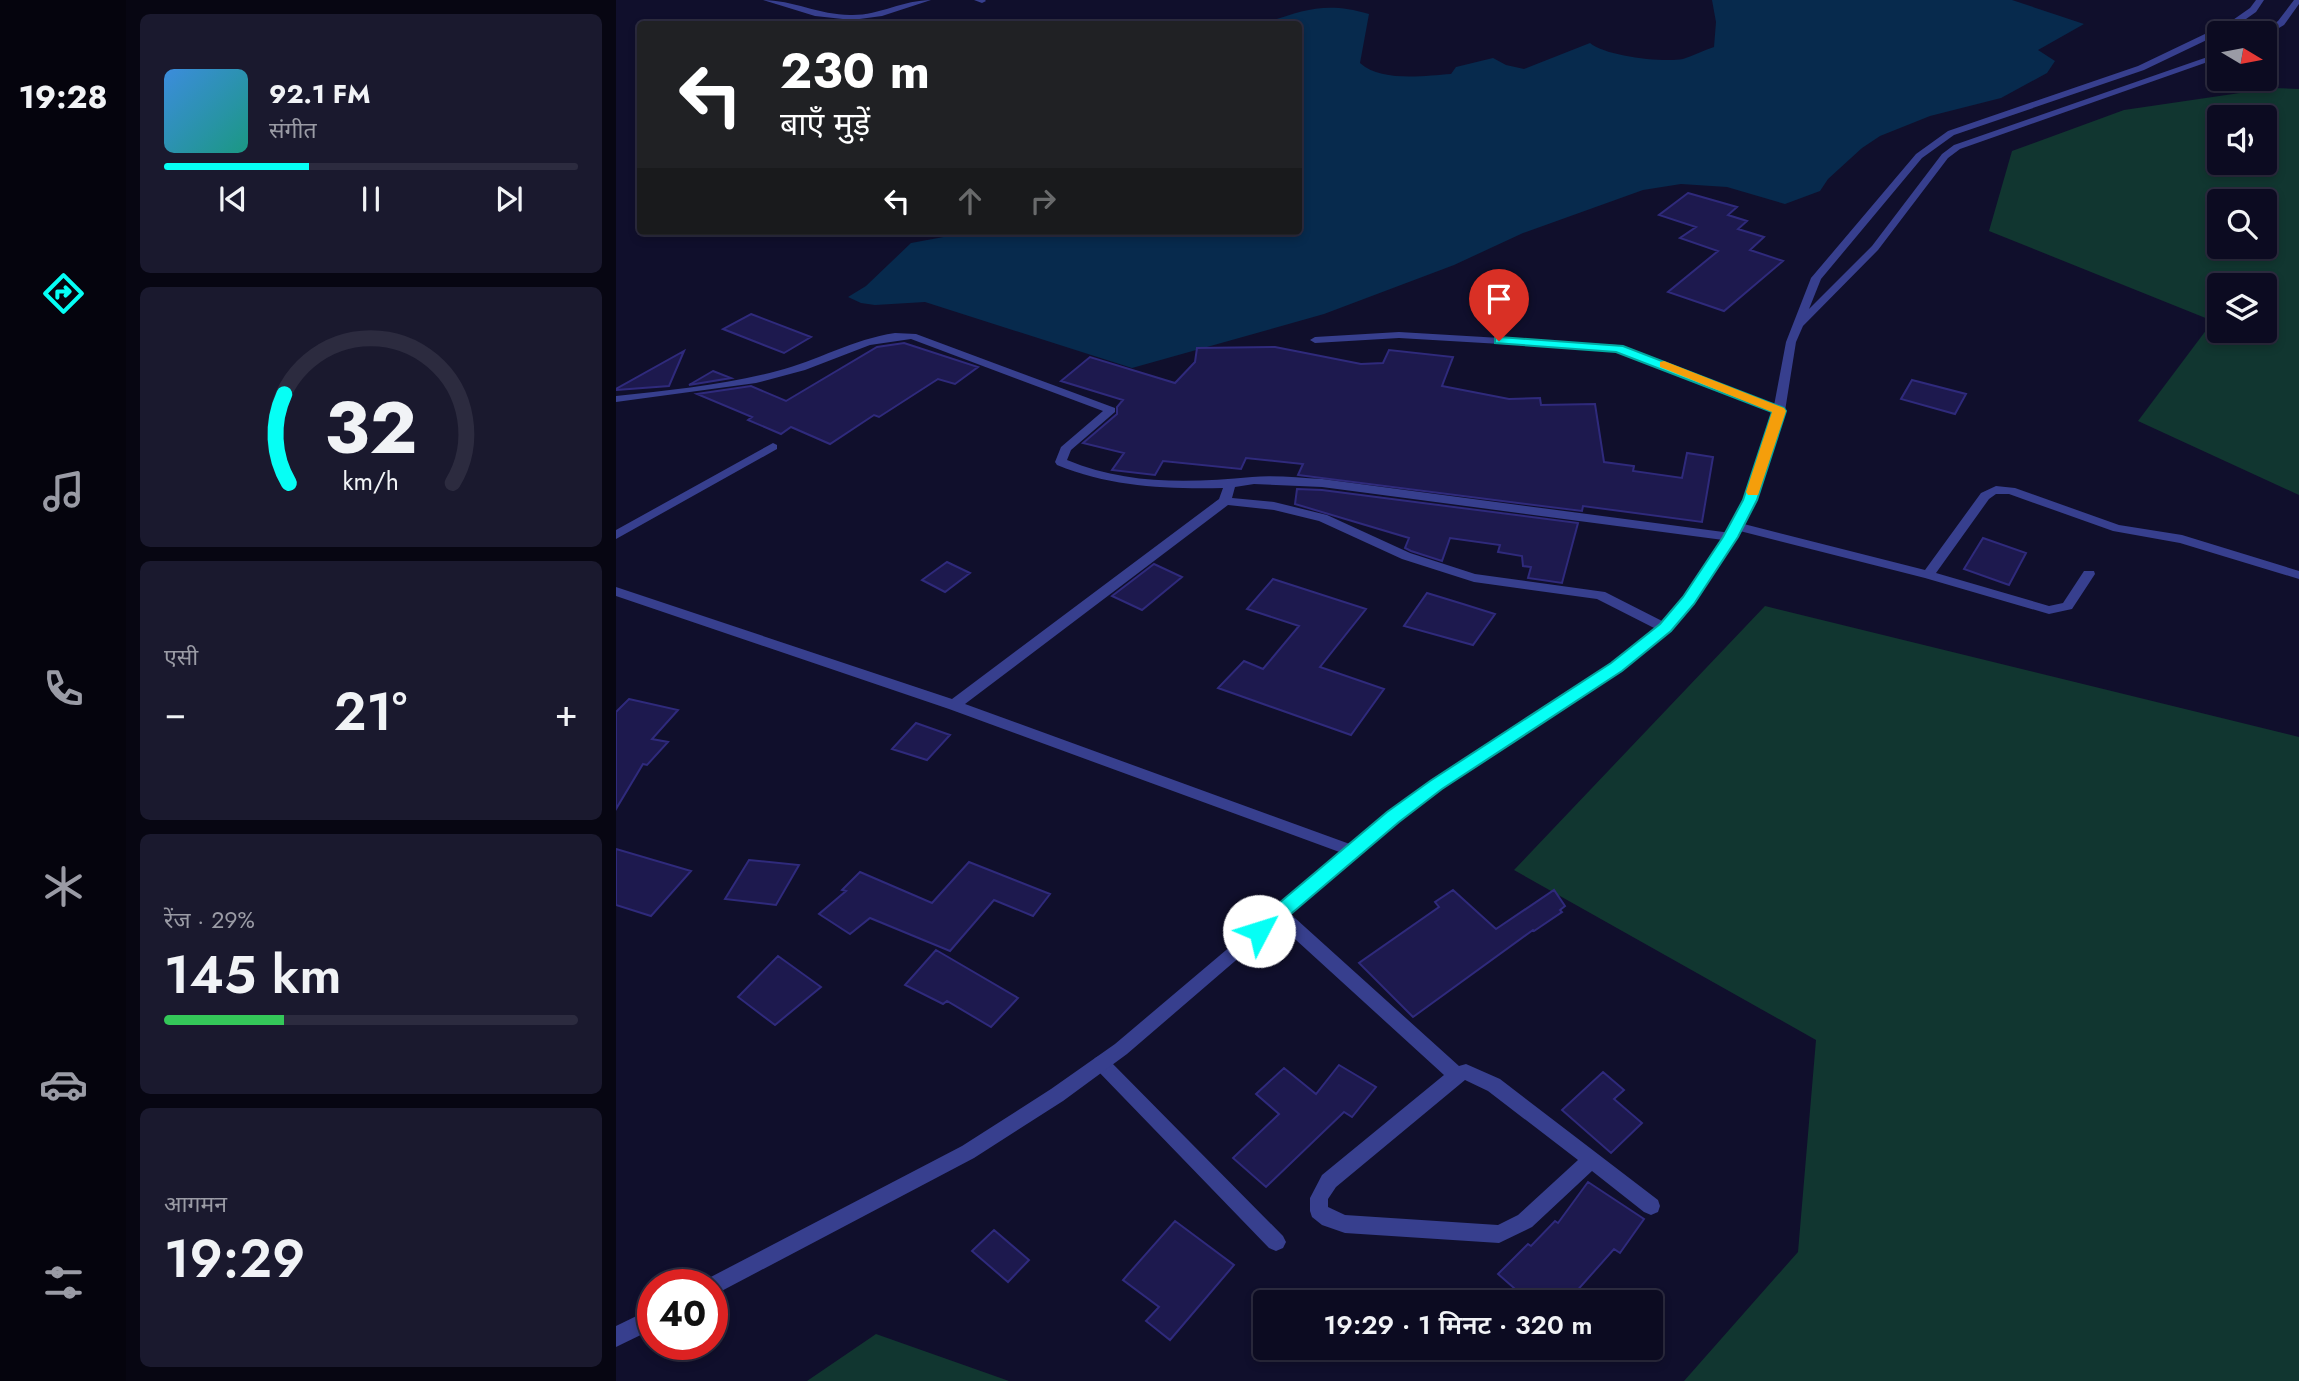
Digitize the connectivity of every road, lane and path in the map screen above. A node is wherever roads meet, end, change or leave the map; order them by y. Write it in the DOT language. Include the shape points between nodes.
graph roads {
  1 [pos="767,0"];
  2 [pos="927,0"];
  3 [pos="2247,0"];
  4 [pos="2298,0"];
  5 [pos="2260,1"];
  6 [pos="2277,25"];
  7 [pos="2207,59"];
  8 [pos="1798,327"];
  9 [pos="1315,340"];
  10 [pos="616,399"];
  11 [pos="1779,411"];
  12 [pos="773,447"];
  13 [pos="1230,484"];
  14 [pos="1225,501"];
  15 [pos="1733,532"];
  16 [pos="616,535"];
  17 [pos="2089,574"];
  18 [pos="1928,575"];
  19 [pos="2299,575"];
  20 [pos="616,591"];
  21 [pos="1665,628"];
  22 [pos="954,705"];
  23 [pos="1353,852"];
  24 [pos="1279,914"];
  25 [pos="1101,1063"];
  26 [pos="1455,1075"];
  27 [pos="1591,1160"];
  28 [pos="1651,1206"];
  29 [pos="1276,1242"];
  30 [pos="728,1278"];
  31 [pos="637,1326"];
  32 [pos="616,1337"];
  1 -- 2 [label="street" via="852,18"];
  3 -- 5 [label="street"];
  4 -- 6 [label="street"];
  5 -- 8 [label="street" via="2233,24 2141,68 1951,133 1929,146 1816,278"];
  7 -- 8 [label="street" via="1957,147 1945,156 1865,259"];
  8 -- 11 [label="street" via="1791,342"];
  9 -- 11 [label="street" via="1399,335 1618,348"];
  10 -- 13 [label="street" via="751,379 802,368 867,341 912,336 1111,410 1065,449 1060,462 1111,480"];
  11 -- 15 [label="street" via="1750,500"];
  12 -- 16 [label="street"];
  13 -- 14 [label="street"];
  13 -- 15 [label="street" via="1254,480 1322,483"];
  14 -- 21 [label="street" via="1274,506 1322,518 1406,556 1474,578 1600,595"];
  14 -- 22 [label="street"];
  15 -- 18 [label="street"];
  15 -- 21 [label="street" via="1689,601"];
  17 -- 18 [label="street" via="2067,606 2049,610"];
  18 -- 19 [label="street" via="1985,496 1998,490 2127,531 2182,539"];
  20 -- 22 [label="street"];
  21 -- 23 [label="street" via="1617,667 1436,785"];
  22 -- 23 [label="street"];
  23 -- 24 [label="street"];
  24 -- 25 [label="street"];
  24 -- 26 [label="street"];
  25 -- 29 [label="street"];
  25 -- 30 [label="street" via="968,1152"];
  26 -- 27 [label="street" via="1466,1072 1494,1085"];
  26 -- 27 [label="street" via="1329,1181 1319,1198 1319,1211 1345,1224 1499,1234 1525,1221"];
  27 -- 28 [label="street"];
  31 -- 32 [label="street"];
}
